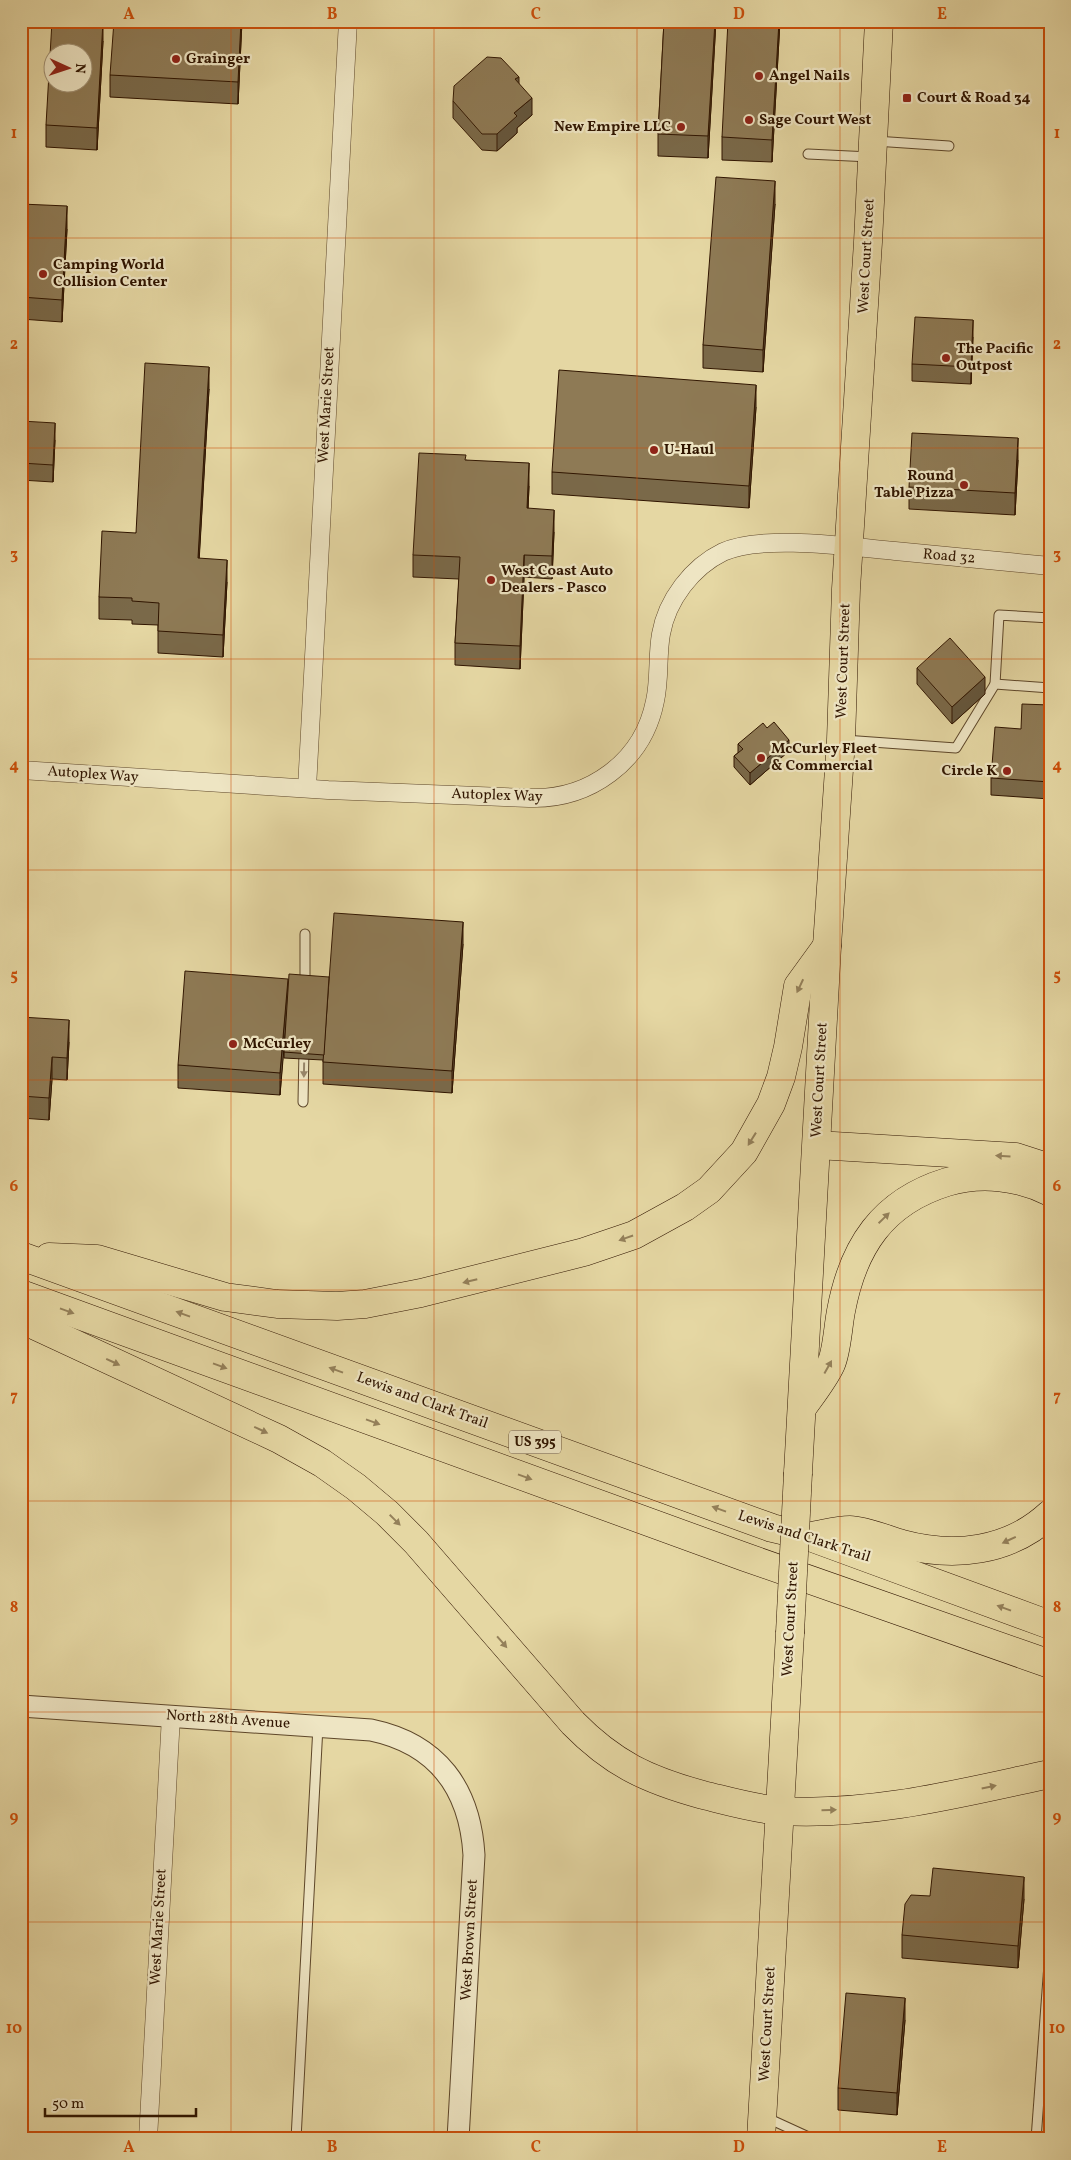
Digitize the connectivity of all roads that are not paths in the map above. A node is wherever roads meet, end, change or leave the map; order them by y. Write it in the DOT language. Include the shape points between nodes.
graph roads {
  1 [pos="348,21"];
  2 [pos="878,21"];
  3 [pos="949,146"];
  4 [pos="873,149"];
  5 [pos="808,154"];
  6 [pos="848,546"];
  7 [pos="1050,566"];
  8 [pos="1050,618"];
  9 [pos="995,684"];
  10 [pos="1050,688"];
  11 [pos="841,740"];
  12 [pos="21,770"];
  13 [pos="307,788"];
  14 [pos="306,934"];
  15 [pos="827,946"];
  16 [pos="305,993"];
  17 [pos="304,1043"];
  18 [pos="303,1102"];
  19 [pos="817,1144"];
  20 [pos="1050,1168"];
  21 [pos="1050,1192"];
  22 [pos="22,1256"];
  23 [pos="21,1294"];
  24 [pos="21,1319"];
  25 [pos="802,1408"];
  26 [pos="1050,1514"];
  27 [pos="810,1537"];
  28 [pos="1050,1625"];
  29 [pos="1050,1664"];
  30 [pos="21,1706"];
  31 [pos="170,1716"];
  32 [pos="318,1726"];
  33 [pos="430,1755"];
  34 [pos="1050,1774"];
  35 [pos="780,1811"];
  36 [pos="1050,1951"];
  37 [pos="762,2128"];
  38 [pos="148,2139"];
  39 [pos="296,2139"];
  40 [pos="458,2139"];
  41 [pos="813,2139"];
  42 [pos="1036,2139"];
  1 -- 13 [label="street, West Marie Street"];
  2 -- 4 [label="main road, West Court Street"];
  3 -- 4 [label="lane"];
  4 -- 5 [label="lane"];
  4 -- 6 [label="main road, West Court Street"];
  6 -- 7 [label="street, Road 32"];
  6 -- 11 [label="main road, West Court Street"];
  6 -- 13 [label="street, Autoplex Way" via="776,543 738,548 723,552 690,576 666,614 661,633 655,702 642,738 609,776 585,789 543,799"];
  8 -- 9 [label="lane" via="999,614"];
  9 -- 10 [label="lane"];
  9 -- 11 [label="lane" via="956,748"];
  11 -- 15 [label="main road, West Court Street"];
  12 -- 13 [label="street, Autoplex Way"];
  14 -- 16 [label="lane"];
  15 -- 19 [label="main road, West Court Street"];
  15 -- 22 [label="main road, one-way" via="798,986 781,1076 771,1104 744,1152 709,1190 634,1235 584,1252 422,1293 337,1306 250,1302 218,1296 97,1259"];
  17 -- 18 [label="lane, one-way"];
  20 -- 19 [label="main road, one-way" via="1016,1157"];
  19 -- 25 [label="main road, West Court Street"];
  25 -- 21 [label="main road, one-way" via="832,1363 846,1286 855,1261 882,1219 926,1188 954,1180 986,1176 1011,1179"];
  27 -- 22 [label="main road, Lewis and Clark Trail / US 395, one-way" via="772,1528"];
  23 -- 29 [label="main road, US 395, one-way" via="745,1557"];
  24 -- 35 [label="main road, one-way" via="279,1439 356,1486 416,1542 573,1723 614,1759 664,1783 731,1802"];
  25 -- 35 [label="main road, West Court Street, bridge"];
  26 -- 27 [label="main road, one-way" via="1034,1527 1000,1544 960,1552 921,1549 851,1530"];
  28 -- 27 [label="main road, Lewis and Clark Trail / US 395, one-way"];
  30 -- 31 [label="street, North 28th Avenue"];
  31 -- 32 [label="street, North 28th Avenue"];
  31 -- 38 [label="street, West Marie Street"];
  32 -- 33 [label="street, North 28th Avenue" via="384,1733"];
  32 -- 39 [label="lane"];
  33 -- 40 [label="street, West Brown Street" via="441,1765 460,1795 473,1841"];
  35 -- 34 [label="main road, one-way" via="887,1807"];
  35 -- 37 [label="main road, West Court Street"];
  36 -- 42 [label="lane"];
  37 -- 41 [label="lane"];
}
